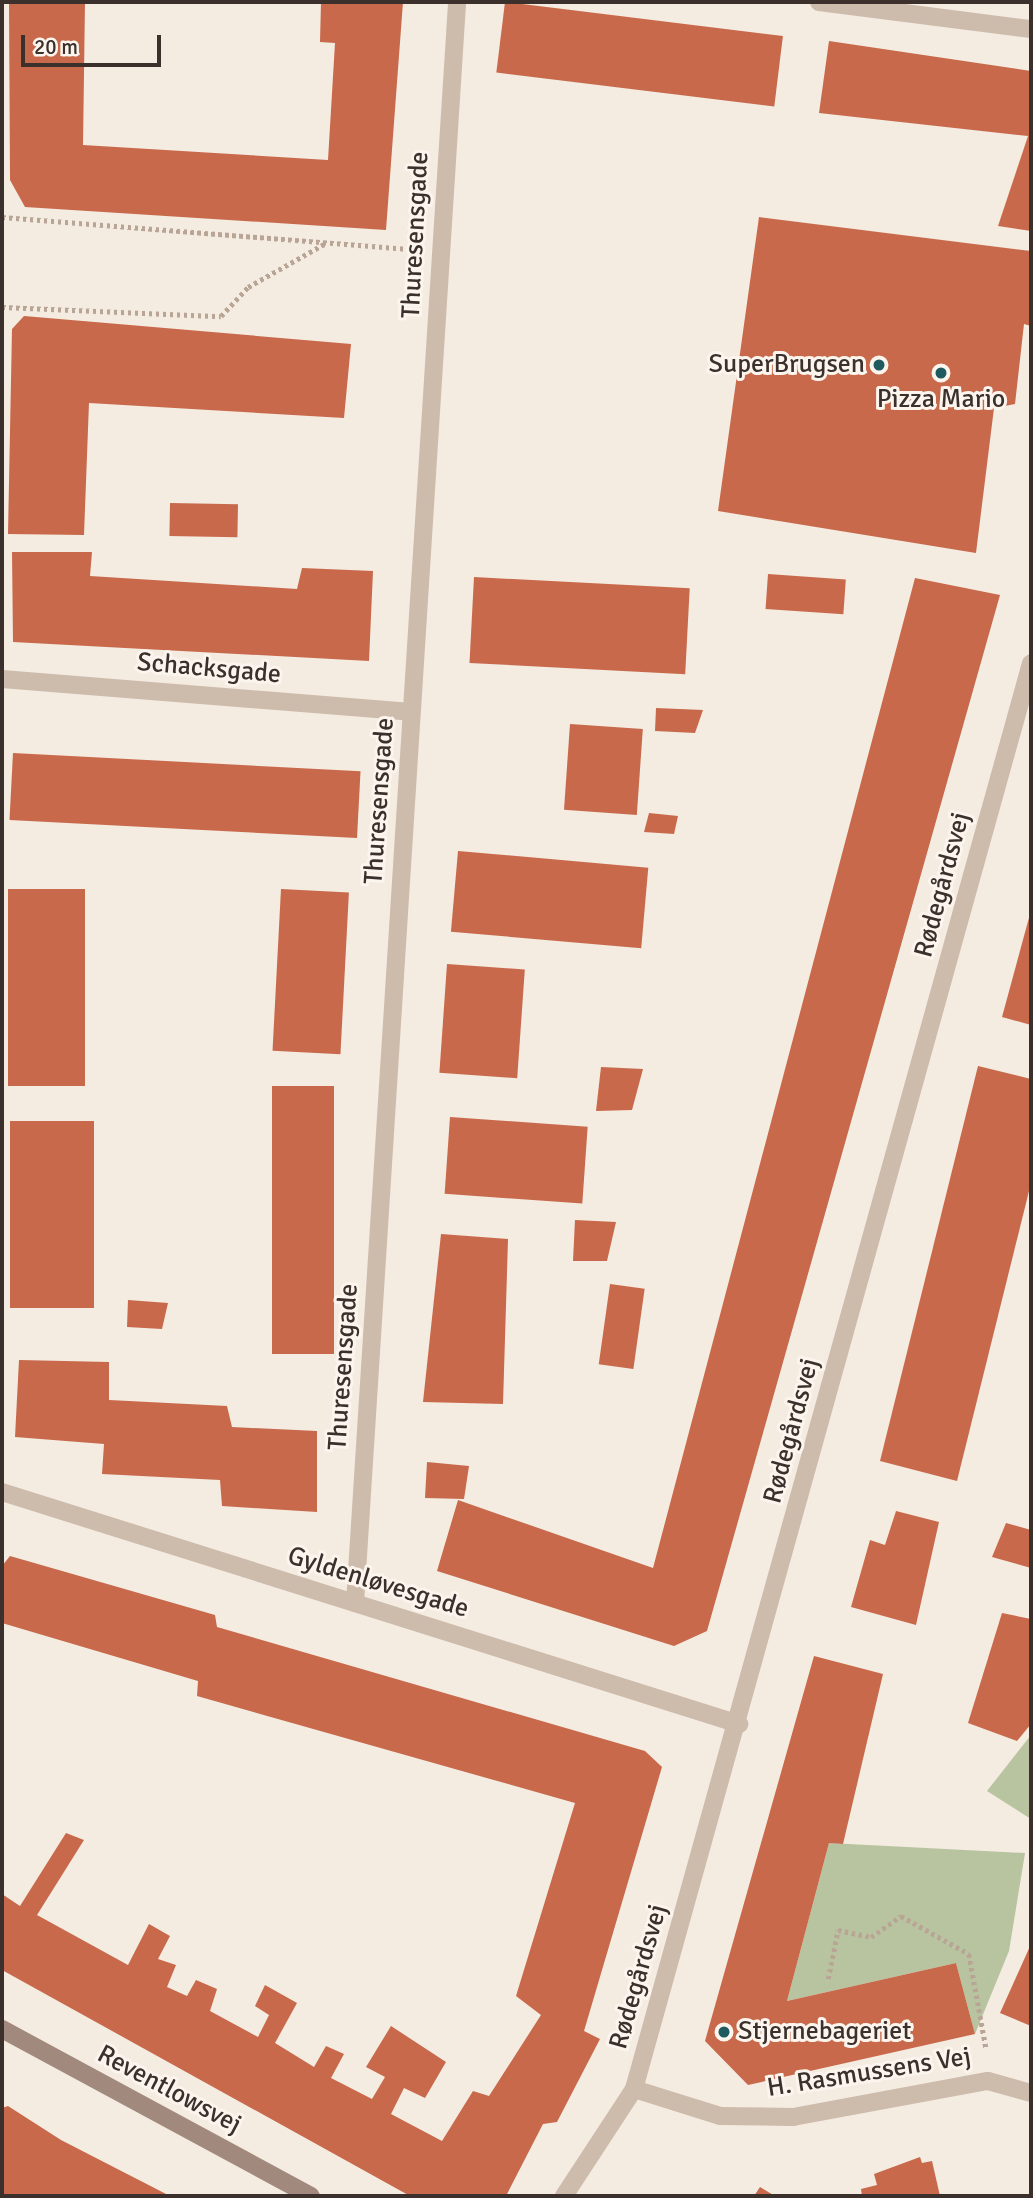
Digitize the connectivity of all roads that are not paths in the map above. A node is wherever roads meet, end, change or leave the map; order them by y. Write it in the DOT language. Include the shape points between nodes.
graph roads {
  1 [pos="457,2"];
  2 [pos="820,2"];
  3 [pos="1031,29"];
  4 [pos="1031,663"];
  5 [pos="2,679"];
  6 [pos="411,712"];
  7 [pos="2,1492"];
  8 [pos="355,1603"];
  9 [pos="739,1724"];
  10 [pos="2,2029"];
  11 [pos="634,2089"];
  12 [pos="1031,2092"];
  13 [pos="311,2196"];
  14 [pos="564,2196"];
  1 -- 6 [label="street, Thuresensgade"];
  2 -- 3 [label="street"];
  4 -- 9 [label="street, Rødegårdsvej"];
  5 -- 6 [label="street, Schacksgade"];
  6 -- 8 [label="street, Thuresensgade"];
  7 -- 8 [label="street, Gyldenløvesgade"];
  8 -- 9 [label="street, Gyldenløvesgade"];
  9 -- 11 [label="street, Rødegårdsvej"];
  10 -- 13 [label="main road, Reventlowsvej"];
  11 -- 12 [label="street, H. Rasmussens Vej" via="720,2116 793,2117 988,2081"];
  11 -- 14 [label="street, Rødegårdsvej"];
}
